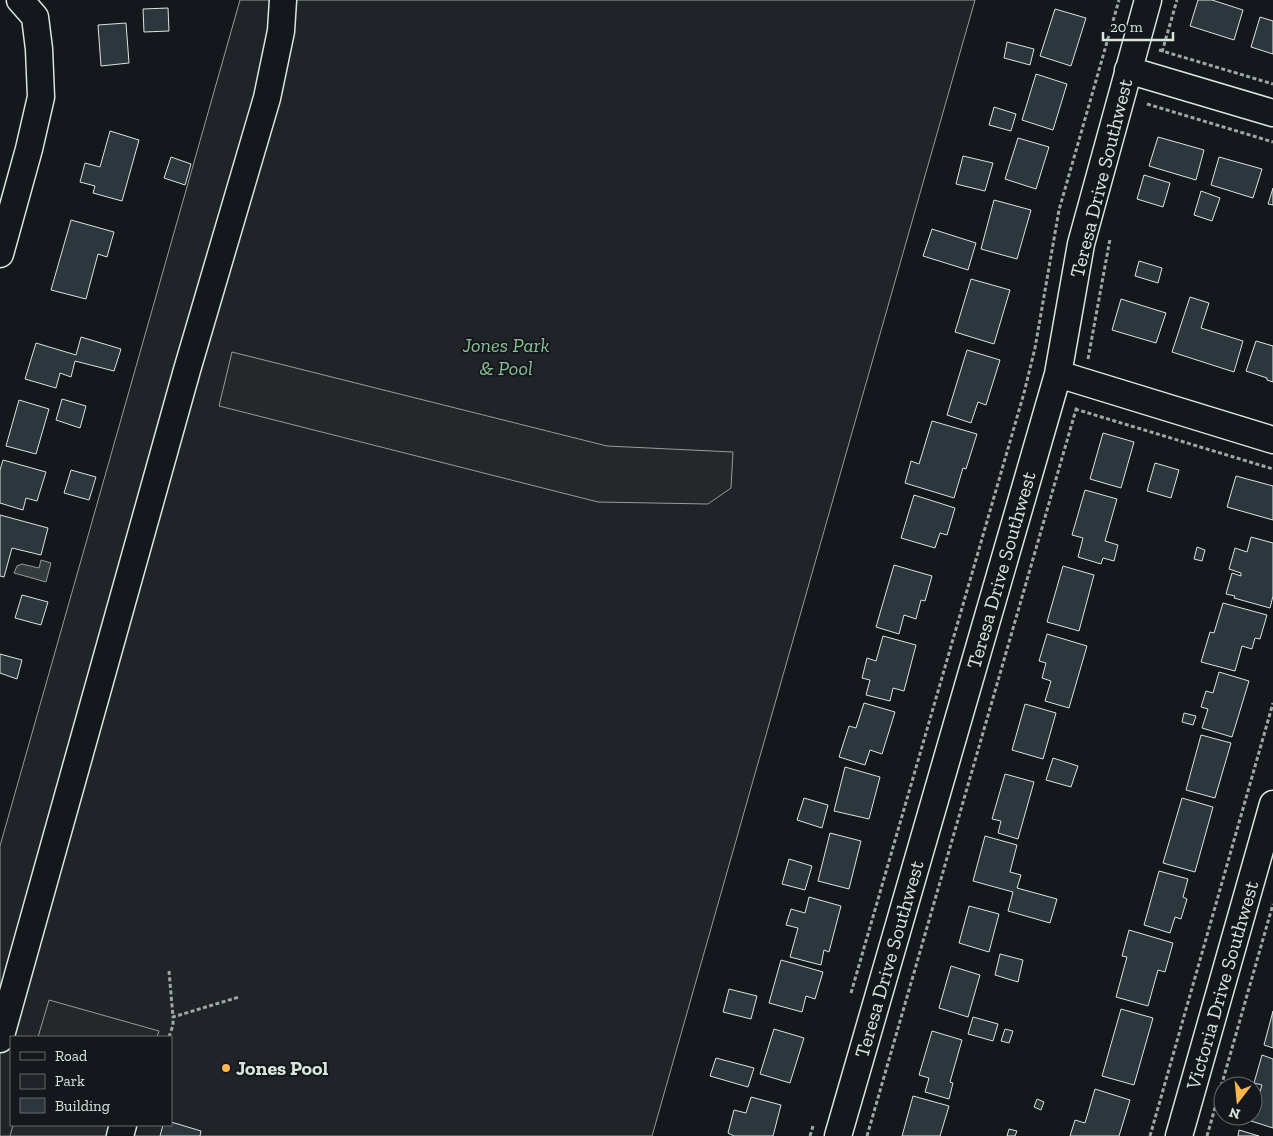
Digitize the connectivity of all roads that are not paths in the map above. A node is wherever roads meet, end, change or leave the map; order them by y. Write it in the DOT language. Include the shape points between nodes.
graph roads {
  1 [pos="20,0"];
  2 [pos="283,0"];
  3 [pos="1148,0"];
  4 [pos="1128,70"];
  5 [pos="1273,113"];
  6 [pos="0,254"];
  7 [pos="1058,374"];
  8 [pos="1273,440"];
  9 [pos="1273,804"];
  10 [pos="0,1039"];
  11 [pos="838,1136"];
  12 [pos="1179,1136"];
  1 -- 6 [label="street" via="35,17 42,97"];
  2 -- 10 [label="street" via="281,31 267,98"];
  3 -- 4 [label="street, Teresa Drive Southwest"];
  4 -- 5 [label="street"];
  4 -- 7 [label="street, Teresa Drive Southwest" via="1080,244"];
  7 -- 8 [label="street"];
  7 -- 11 [label="street, Teresa Drive Southwest"];
  9 -- 12 [label="street, Victoria Drive Southwest"];
}
